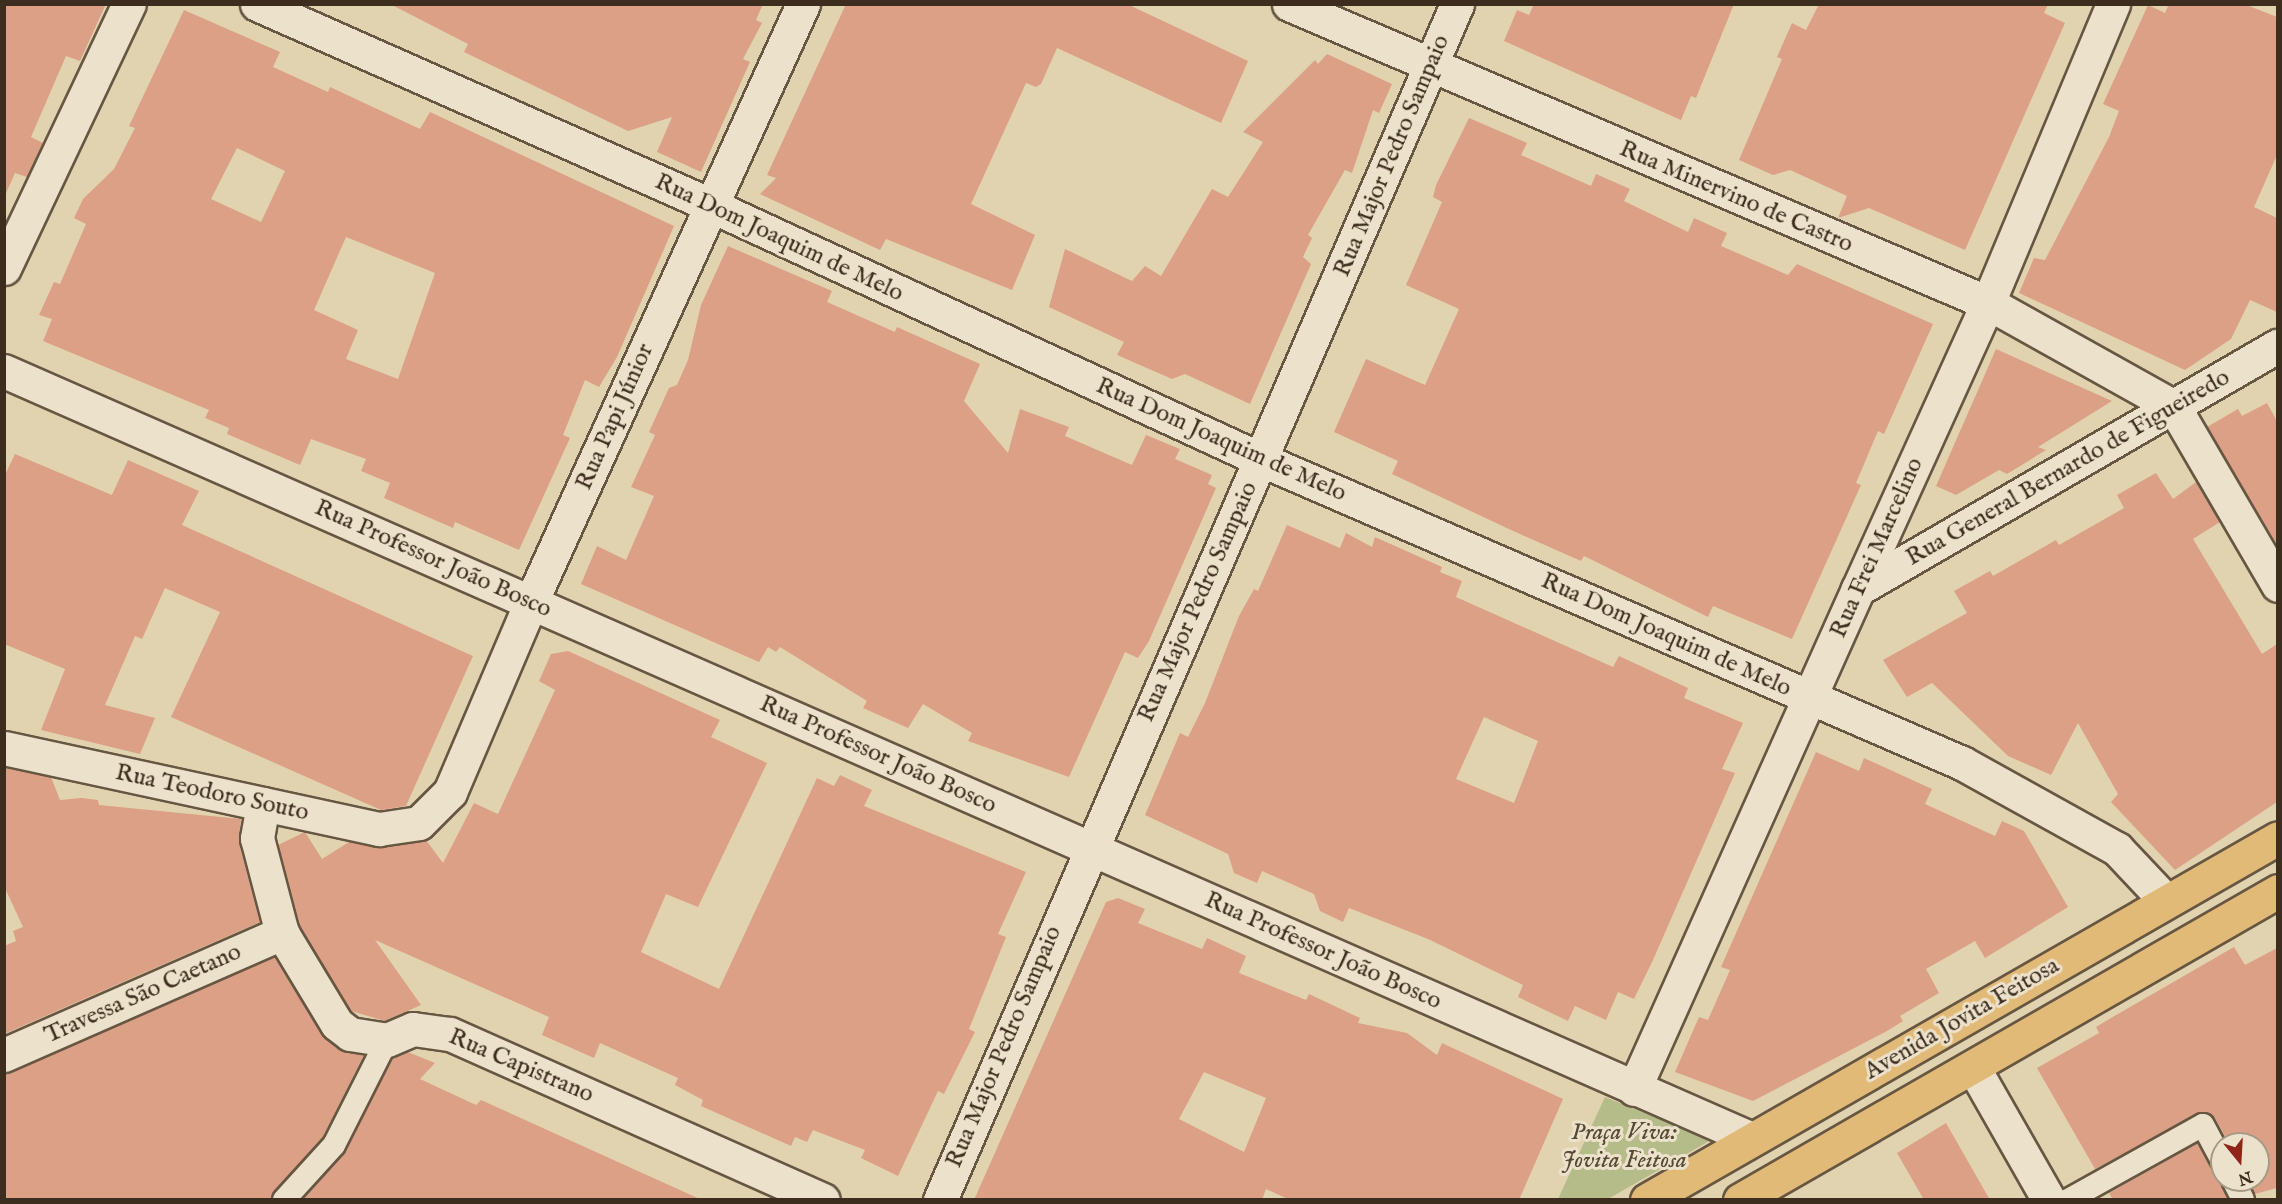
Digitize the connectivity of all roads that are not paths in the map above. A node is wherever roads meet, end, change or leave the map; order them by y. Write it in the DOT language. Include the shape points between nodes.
graph roads {
  1 [pos="129,4"];
  2 [pos="257,4"];
  3 [pos="802,4"];
  4 [pos="1289,4"];
  5 [pos="1457,4"];
  6 [pos="2113,4"];
  7 [pos="1430,67"];
  8 [pos="712,206"];
  9 [pos="4,268"];
  10 [pos="1988,303"];
  11 [pos="2277,346"];
  12 [pos="4,371"];
  13 [pos="2174,407"];
  14 [pos="1262,460"];
  15 [pos="2277,585"];
  16 [pos="1858,589"];
  17 [pos="531,602"];
  18 [pos="1808,698"];
  19 [pos="4,748"];
  20 [pos="263,804"];
  21 [pos="419,823"];
  22 [pos="2277,838"];
  23 [pos="1089,848"];
  24 [pos="2277,891"];
  25 [pos="2166,901"];
  26 [pos="282,933"];
  27 [pos="387,1040"];
  28 [pos="4,1055"];
  29 [pos="1973,1067"];
  30 [pos="1634,1089"];
  31 [pos="2210,1138"];
  32 [pos="1752,1139"];
  33 [pos="284,1200"];
  34 [pos="823,1200"];
  35 [pos="940,1200"];
  36 [pos="1647,1200"];
  37 [pos="1740,1200"];
  38 [pos="2049,1200"];
  39 [pos="2068,1200"];
  1 -- 9 [label="street"];
  2 -- 8 [label="street, Rua Dom Joaquim de Melo"];
  3 -- 8 [label="street, Rua Papi Júnior"];
  4 -- 7 [label="street, Rua Minervino de Castro"];
  5 -- 7 [label="street, Rua Major Pedro Sampaio"];
  6 -- 10 [label="street, Rua Frei Marcelino"];
  7 -- 10 [label="street, Rua Minervino de Castro"];
  7 -- 14 [label="street, Rua Major Pedro Sampaio"];
  8 -- 14 [label="street, Rua Dom Joaquim de Melo"];
  8 -- 17 [label="street, Rua Papi Júnior"];
  10 -- 13 [label="street, Rua Minervino de Castro"];
  10 -- 16 [label="street, Rua Frei Marcelino"];
  11 -- 13 [label="street, Rua General Bernardo de Figueiredo"];
  12 -- 17 [label="street, Rua Professor João Bosco"];
  13 -- 15 [label="street"];
  13 -- 16 [label="street, Rua General Bernardo de Figueiredo"];
  14 -- 18 [label="street, Rua Dom Joaquim de Melo"];
  14 -- 23 [label="street, Rua Major Pedro Sampaio"];
  16 -- 18 [label="street, Rua Frei Marcelino"];
  17 -- 21 [label="street, Rua Papi Júnior" via="450,792"];
  17 -- 23 [label="street, Rua Professor João Bosco"];
  18 -- 25 [label="street, Rua Dom Joaquim de Melo" via="1962,762 2072,821 2117,849"];
  18 -- 30 [label="street, Rua Frei Marcelino"];
  19 -- 20 [label="street, Rua Teodoro Souto"];
  20 -- 21 [label="street, Rua Teodoro Souto" via="379,829"];
  20 -- 26 [label="street" via="257,838"];
  22 -- 25 [label="main road, Avenida Jovita Feitosa"];
  23 -- 30 [label="street, Rua Professor João Bosco"];
  23 -- 35 [label="street, Rua Major Pedro Sampaio"];
  24 -- 29 [label="main road, Avenida Jovita Feitosa"];
  25 -- 32 [label="main road, Avenida Jovita Feitosa"];
  26 -- 27 [label="street" via="338,1024 368,1040"];
  26 -- 28 [label="street, Travessa São Caetano"];
  27 -- 33 [label="lane" via="334,1144"];
  27 -- 34 [label="street, Rua Capistrano" via="413,1029 450,1034"];
  29 -- 37 [label="main road, Avenida Jovita Feitosa"];
  29 -- 38 [label="street"];
  30 -- 32 [label="street, Rua Professor João Bosco"];
  31 -- 39 [label="lane" via="2203,1125"];
  32 -- 36 [label="main road, Avenida Jovita Feitosa"];
}
